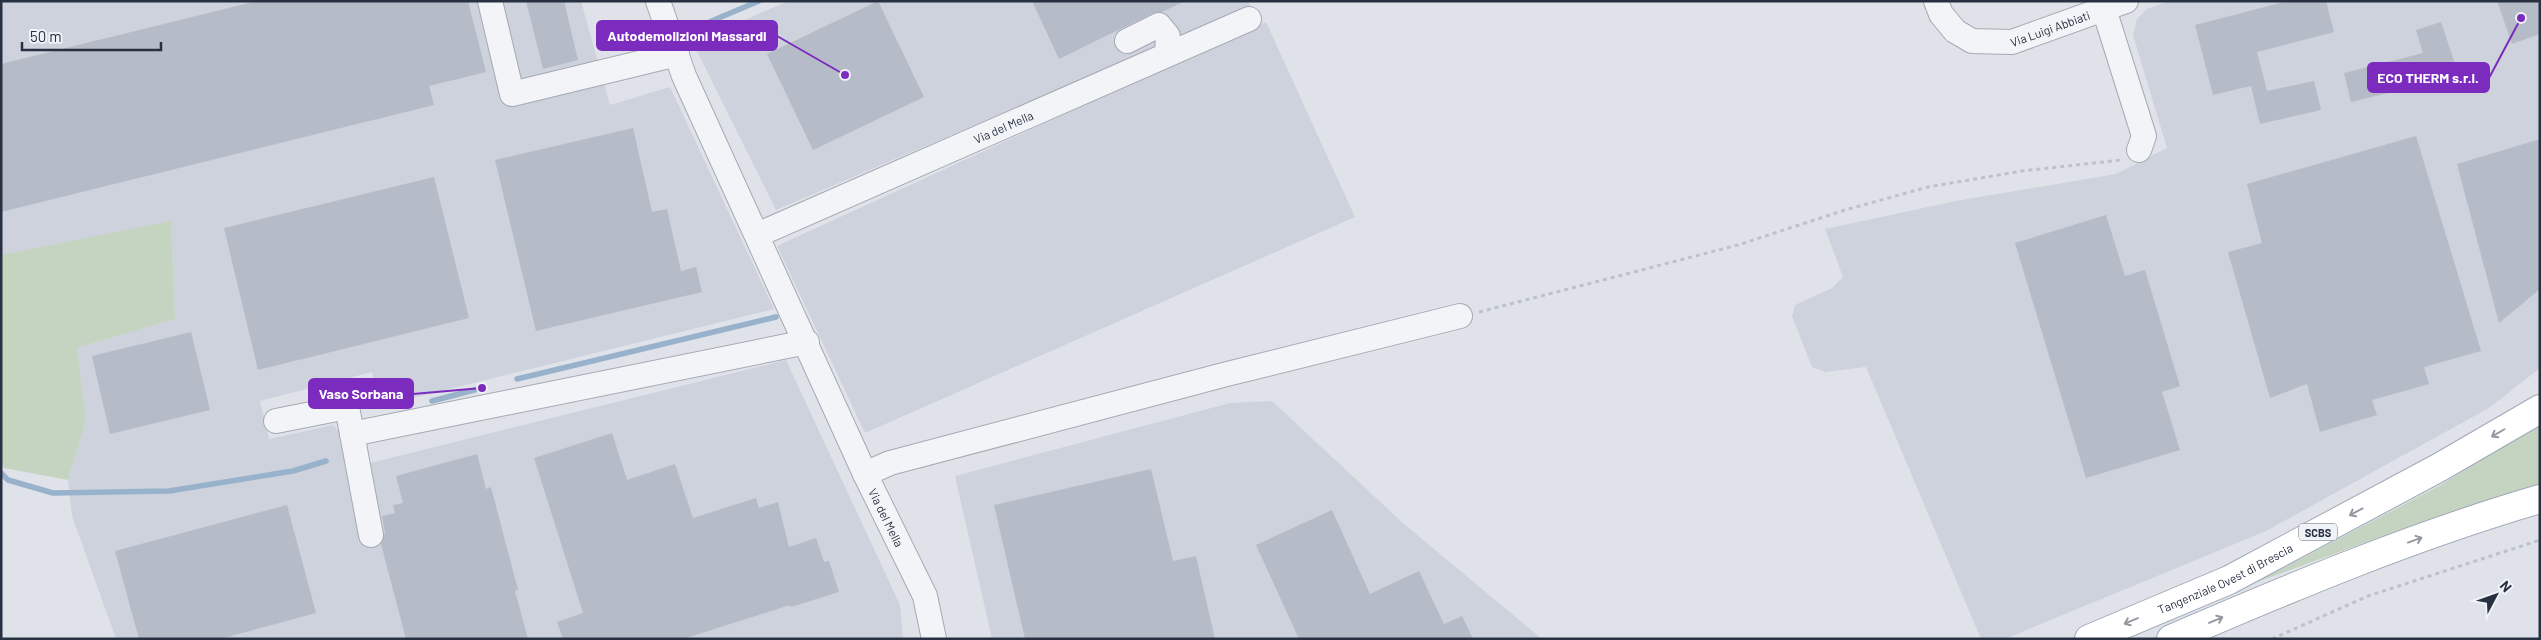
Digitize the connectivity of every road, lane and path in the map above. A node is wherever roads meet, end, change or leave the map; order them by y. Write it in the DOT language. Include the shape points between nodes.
graph roads {
  1 [pos="490,1"];
  2 [pos="658,1"];
  3 [pos="1936,1"];
  4 [pos="2115,5"];
  5 [pos="1249,19"];
  6 [pos="1127,41"];
  7 [pos="677,54"];
  8 [pos="1167,54"];
  9 [pos="2139,150"];
  10 [pos="757,234"];
  11 [pos="1460,316"];
  12 [pos="807,342"];
  13 [pos="2540,408"];
  14 [pos="276,421"];
  15 [pos="352,434"];
  16 [pos="865,474"];
  17 [pos="2540,499"];
  18 [pos="371,535"];
  19 [pos="2540,540"];
  20 [pos="934,639"];
  21 [pos="2089,639"];
  22 [pos="2171,639"];
  23 [pos="2272,639"];
  1 -- 7 [label="street" via="512,94"];
  2 -- 7 [label="street, Via del Mella"];
  3 -- 4 [label="street, Via Luigi Abbiati" via="1954,31 1972,41 2012,42"];
  4 -- 9 [label="street" via="2144,136"];
  5 -- 8 [label="street, Via del Mella"];
  6 -- 8 [label="street" via="1159,25 1168,36"];
  7 -- 10 [label="street, Via del Mella" via="684,76"];
  8 -- 10 [label="street, Via del Mella"];
  9 -- 11 [label="path" via="2121,160 1928,186 1738,245"];
  10 -- 12 [label="street, Via del Mella"];
  11 -- 16 [label="street" via="890,463"];
  12 -- 15 [label="street"];
  12 -- 16 [label="street, Via del Mella"];
  13 -- 21 [label="main road, Tangenziale Ovest di Brescia / SCBS, one-way" via="2440,467 2229,580"];
  14 -- 15 [label="street" via="346,407"];
  15 -- 18 [label="street"];
  16 -- 20 [label="street, Via del Mella" via="925,596"];
  22 -- 17 [label="main road, one-way" via="2339,567 2476,518"];
  19 -- 23 [label="path" via="2368,596"];
}
